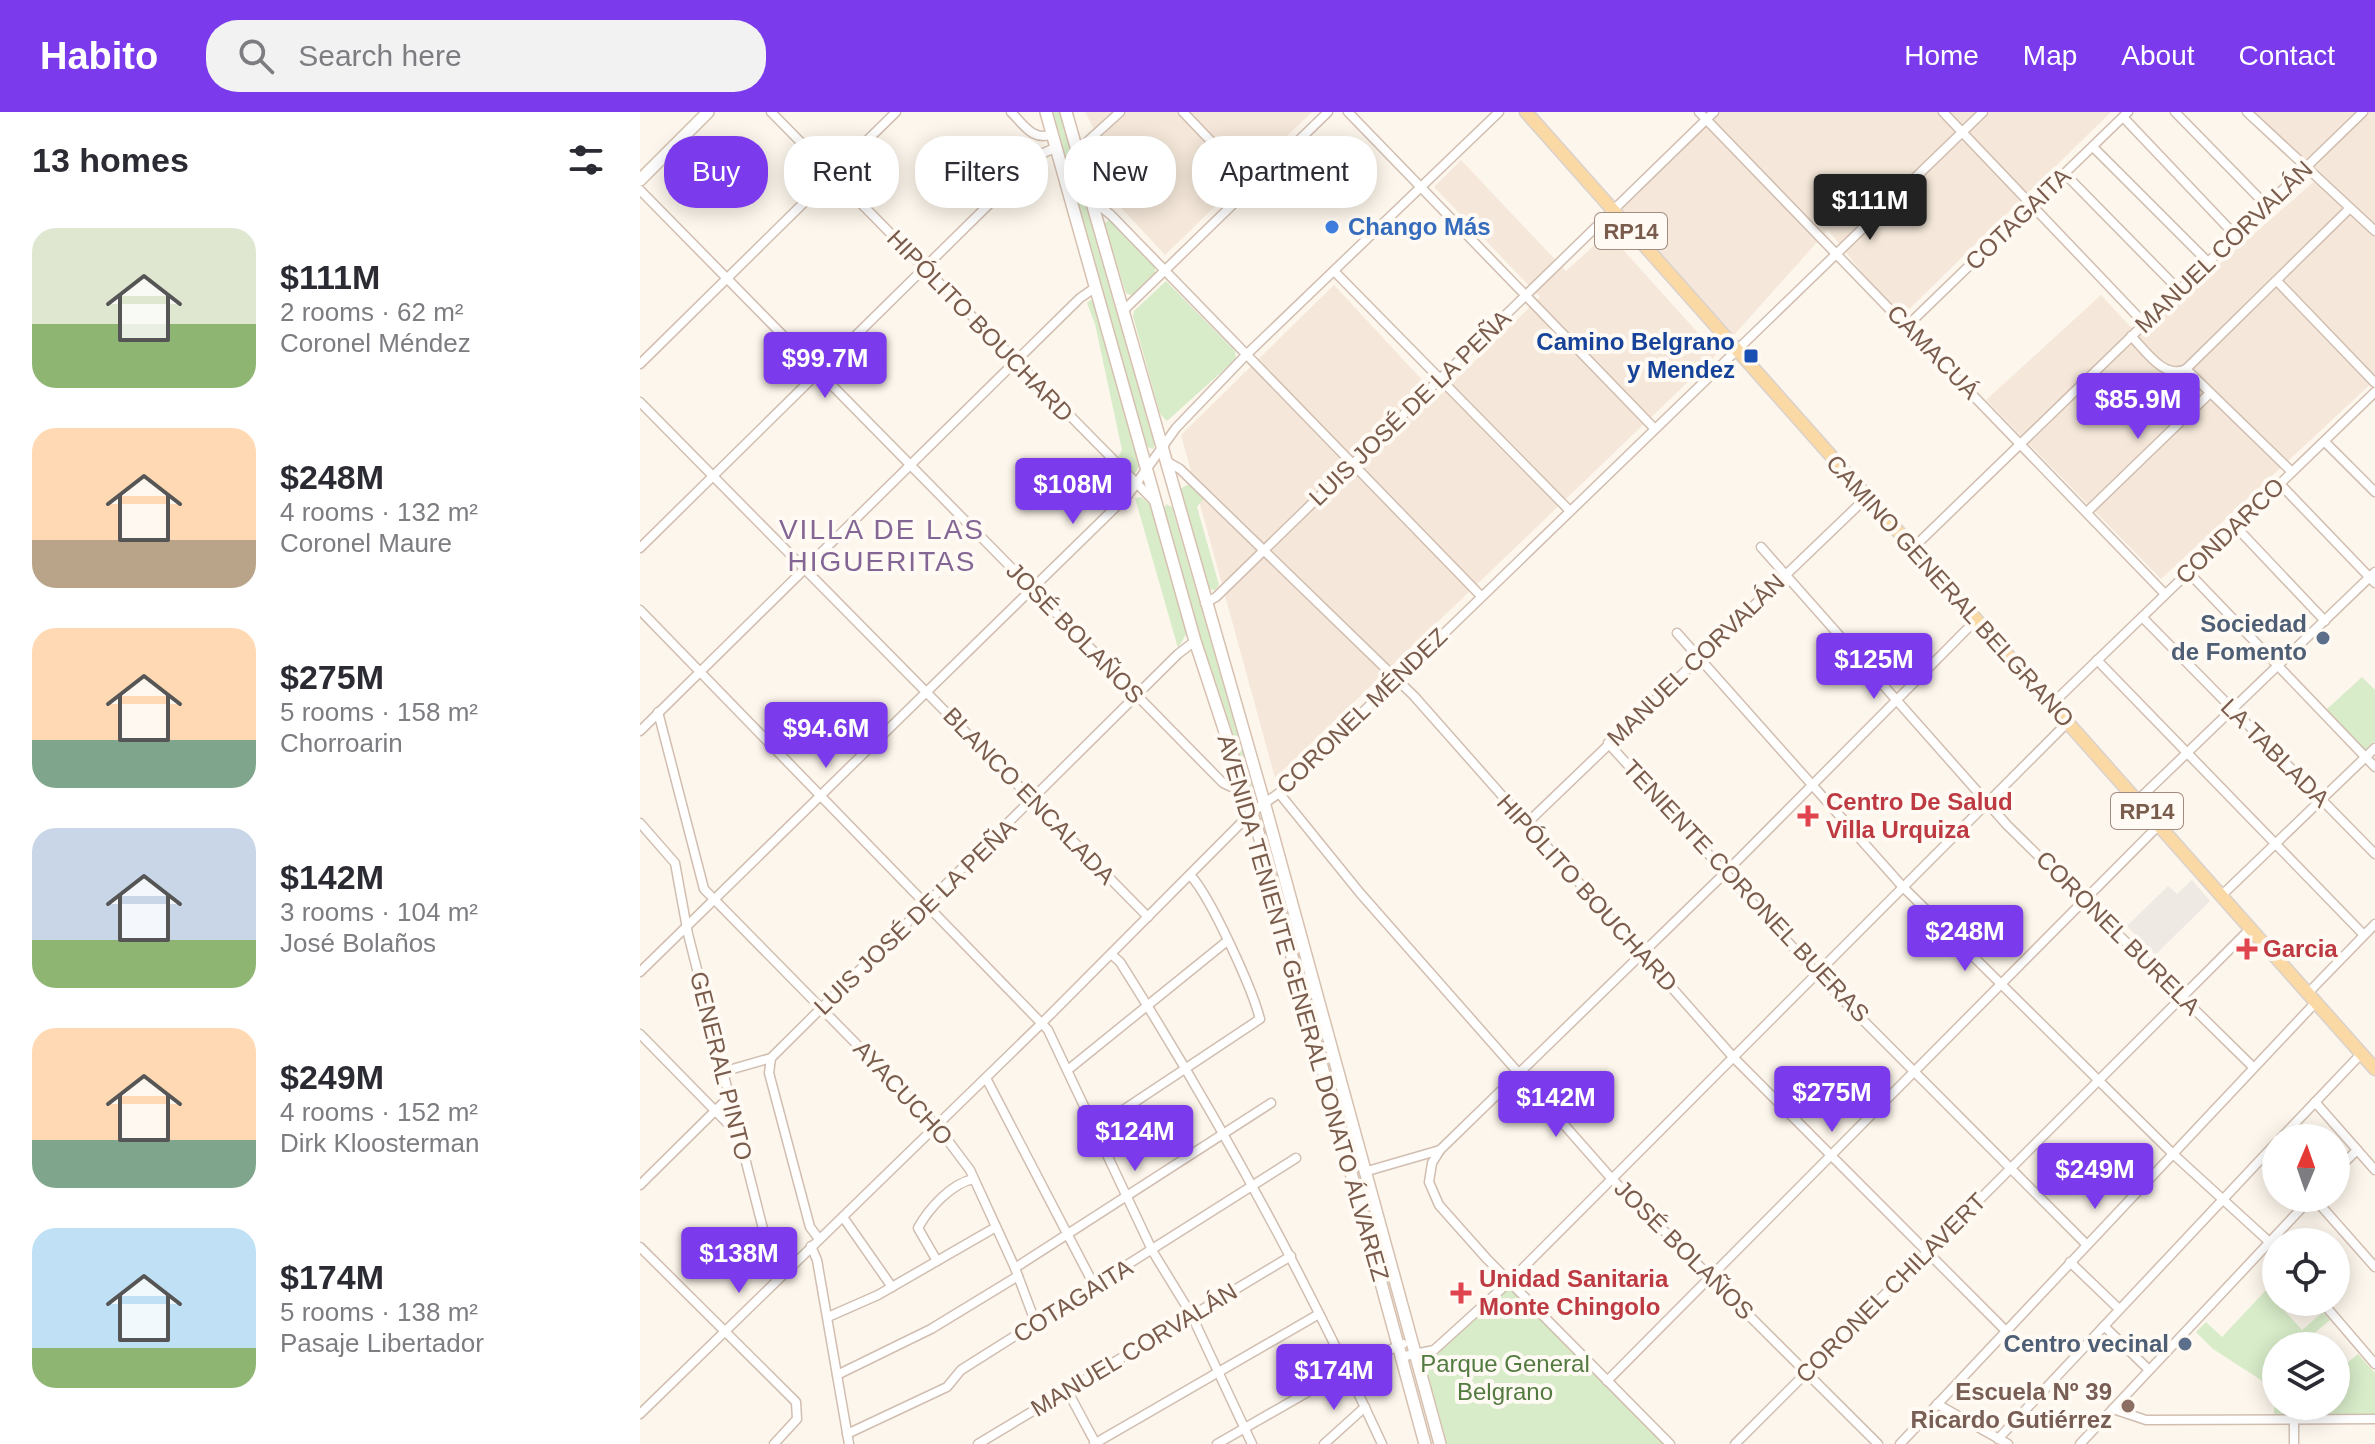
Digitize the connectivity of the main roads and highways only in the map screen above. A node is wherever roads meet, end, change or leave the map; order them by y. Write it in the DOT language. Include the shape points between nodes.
graph roads {
  1 [pos="708,112"];
  2 [pos="1046,112"];
  3 [pos="1066,112"];
  4 [pos="1526,112"];
  5 [pos="640,180"];
  6 [pos="2375,1069"];
  7 [pos="1425,1444"];
  8 [pos="1440,1444"];
  1 -- 5 [label="main road"];
  2 -- 7 [label="main road, AVENIDA TENIENTE GENERAL DONATO ÁLVAREZ" via="1195,641 1246,794"];
  3 -- 8 [label="main road, AVENIDA TENIENTE GENERAL DONATO ÁLVAREZ" via="1264,802"];
  4 -- 6 [label="main road, CAMINO GENERAL BELGRANO / RP14"];
}
